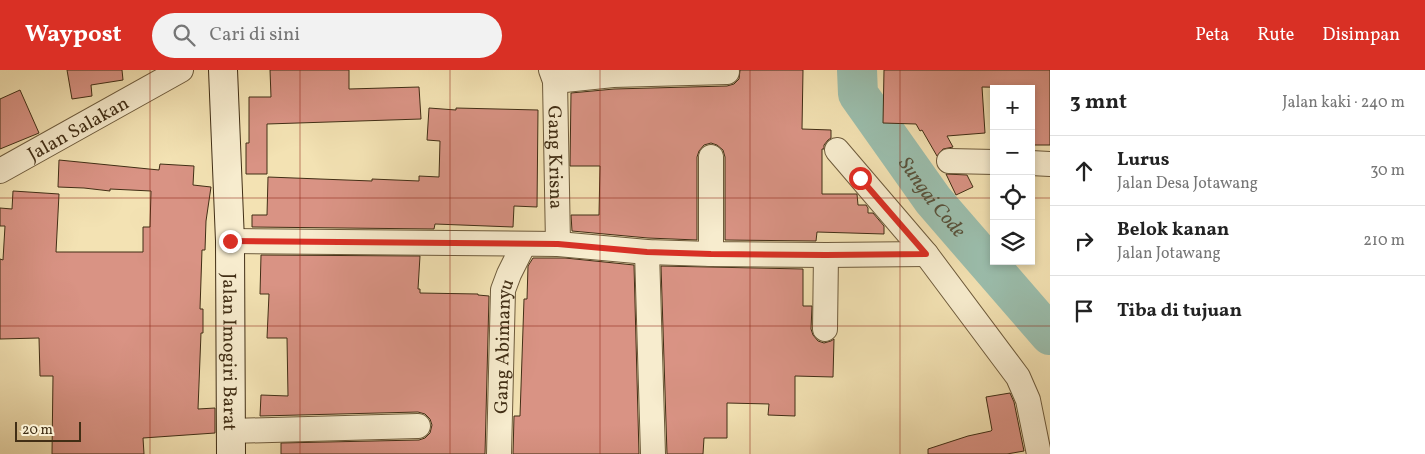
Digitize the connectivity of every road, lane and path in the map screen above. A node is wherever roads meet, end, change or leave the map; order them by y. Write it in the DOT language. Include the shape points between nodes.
graph roads {
  1 [pos="181,70"];
  2 [pos="223,70"];
  3 [pos="613,72"];
  4 [pos="727,72"];
  5 [pos="553,75"];
  6 [pos="837,150"];
  7 [pos="711,158"];
  8 [pos="949,161"];
  9 [pos="990,162"];
  10 [pos="1035,164"];
  11 [pos="1050,164"];
  12 [pos="0,171"];
  13 [pos="230,241"];
  14 [pos="524,244"];
  15 [pos="558,244"];
  16 [pos="647,252"];
  17 [pos="711,254"];
  18 [pos="926,254"];
  19 [pos="826,255"];
  20 [pos="825,329"];
  21 [pos="418,426"];
  22 [pos="231,442"];
  23 [pos="499,454"];
  24 [pos="653,454"];
  25 [pos="1038,454"];
  1 -- 12 [label="street, Jalan Salakan"];
  2 -- 13 [label="main road, Jalan Imogiri Barat"];
  3 -- 4 [label="street"];
  3 -- 5 [label="street"];
  5 -- 15 [label="street, Gang Krisna"];
  6 -- 18 [label="street"];
  7 -- 17 [label="street"];
  8 -- 9 [label="street"];
  10 -- 11 [label="street"];
  13 -- 14 [label="street"];
  13 -- 22 [label="main road, Jalan Imogiri Barat"];
  14 -- 15 [label="street"];
  14 -- 23 [label="street, Gang Abimanyu" via="503,290"];
  15 -- 16 [label="street"];
  16 -- 17 [label="street"];
  16 -- 24 [label="street"];
  17 -- 19 [label="street"];
  18 -- 19 [label="street"];
  18 -- 25 [label="street" via="1018,376 1028,400"];
  19 -- 20 [label="street"];
  21 -- 22 [label="street"];
}
